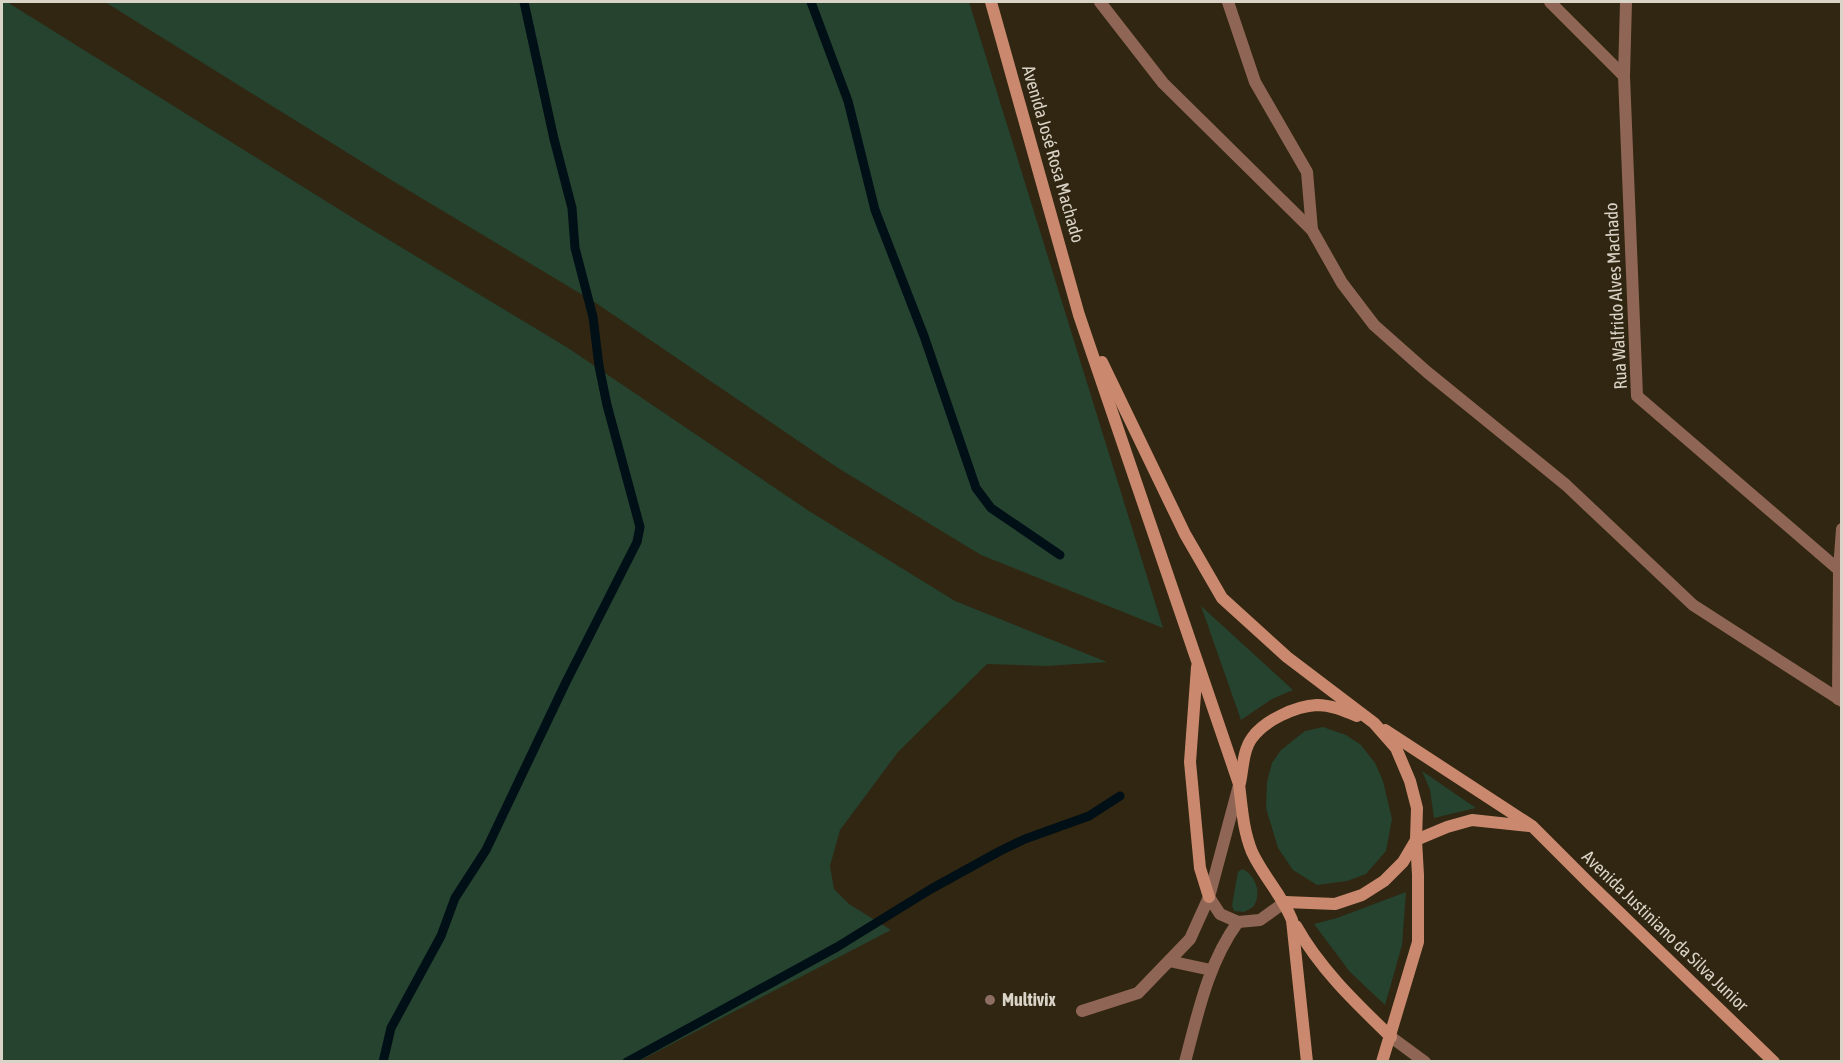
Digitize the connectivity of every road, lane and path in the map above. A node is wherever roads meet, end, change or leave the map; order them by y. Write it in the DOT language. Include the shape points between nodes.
graph roads {
  1 [pos="992,2"];
  2 [pos="1100,2"];
  3 [pos="1228,2"];
  4 [pos="1550,2"];
  5 [pos="1626,2"];
  6 [pos="1624,76"];
  7 [pos="1312,230"];
  8 [pos="1079,315"];
  9 [pos="1842,529"];
  10 [pos="1839,570"];
  11 [pos="1197,663"];
  12 [pos="1840,700"];
  13 [pos="1374,723"];
  14 [pos="1239,784"];
  15 [pos="1532,826"];
  16 [pos="1416,840"];
  17 [pos="1209,897"];
  18 [pos="1285,902"];
  19 [pos="1292,920"];
  20 [pos="1238,922"];
  21 [pos="1169,961"];
  22 [pos="1211,970"];
  23 [pos="1082,1011"];
  24 [pos="1391,1037"];
  25 [pos="1185,1062"];
  26 [pos="1307,1062"];
  27 [pos="1382,1062"];
  28 [pos="1425,1062"];
  29 [pos="1774,1062"];
  1 -- 8 [label="main road, Avenida José Rosa Machado"];
  2 -- 7 [label="street" via="1163,82"];
  3 -- 7 [label="street" via="1255,82 1307,172"];
  4 -- 6 [label="street"];
  5 -- 6 [label="street, Rua Walfrido Alves Machado"];
  6 -- 10 [label="street, Rua Walfrido Alves Machado" via="1637,396"];
  7 -- 12 [label="street" via="1342,282 1374,326 1566,485 1693,605"];
  8 -- 11 [label="main road"];
  8 -- 13 [label="main road" via="1185,534 1222,598 1287,657"];
  9 -- 10 [label="street"];
  10 -- 12 [label="street"];
  11 -- 14 [label="main road"];
  11 -- 17 [label="main road" via="1190,762 1200,868"];
  13 -- 14 [label="main road" via="1337,707 1315,705 1278,717 1252,738"];
  13 -- 15 [label="main road, Avenida Justiniano da Silva Junior"];
  13 -- 16 [label="main road" via="1395,748 1410,781 1417,808"];
  14 -- 17 [label="street"];
  14 -- 18 [label="main road" via="1243,824 1253,853"];
  15 -- 16 [label="main road" via="1472,820"];
  15 -- 29 [label="main road, Avenida Justiniano da Silva Junior"];
  16 -- 18 [label="main road" via="1403,862 1362,895 1335,904"];
  16 -- 24 [label="main road" via="1418,942"];
  17 -- 20 [label="street" via="1220,914"];
  17 -- 21 [label="street" via="1190,939"];
  18 -- 19 [label="main road"];
  18 -- 20 [label="street" via="1260,920"];
  19 -- 24 [label="main road" via="1308,948 1335,981"];
  19 -- 26 [label="main road"];
  20 -- 22 [label="street"];
  21 -- 22 [label="street"];
  21 -- 23 [label="street" via="1138,993"];
  22 -- 25 [label="street"];
  24 -- 27 [label="main road"];
  24 -- 28 [label="street"];
}
